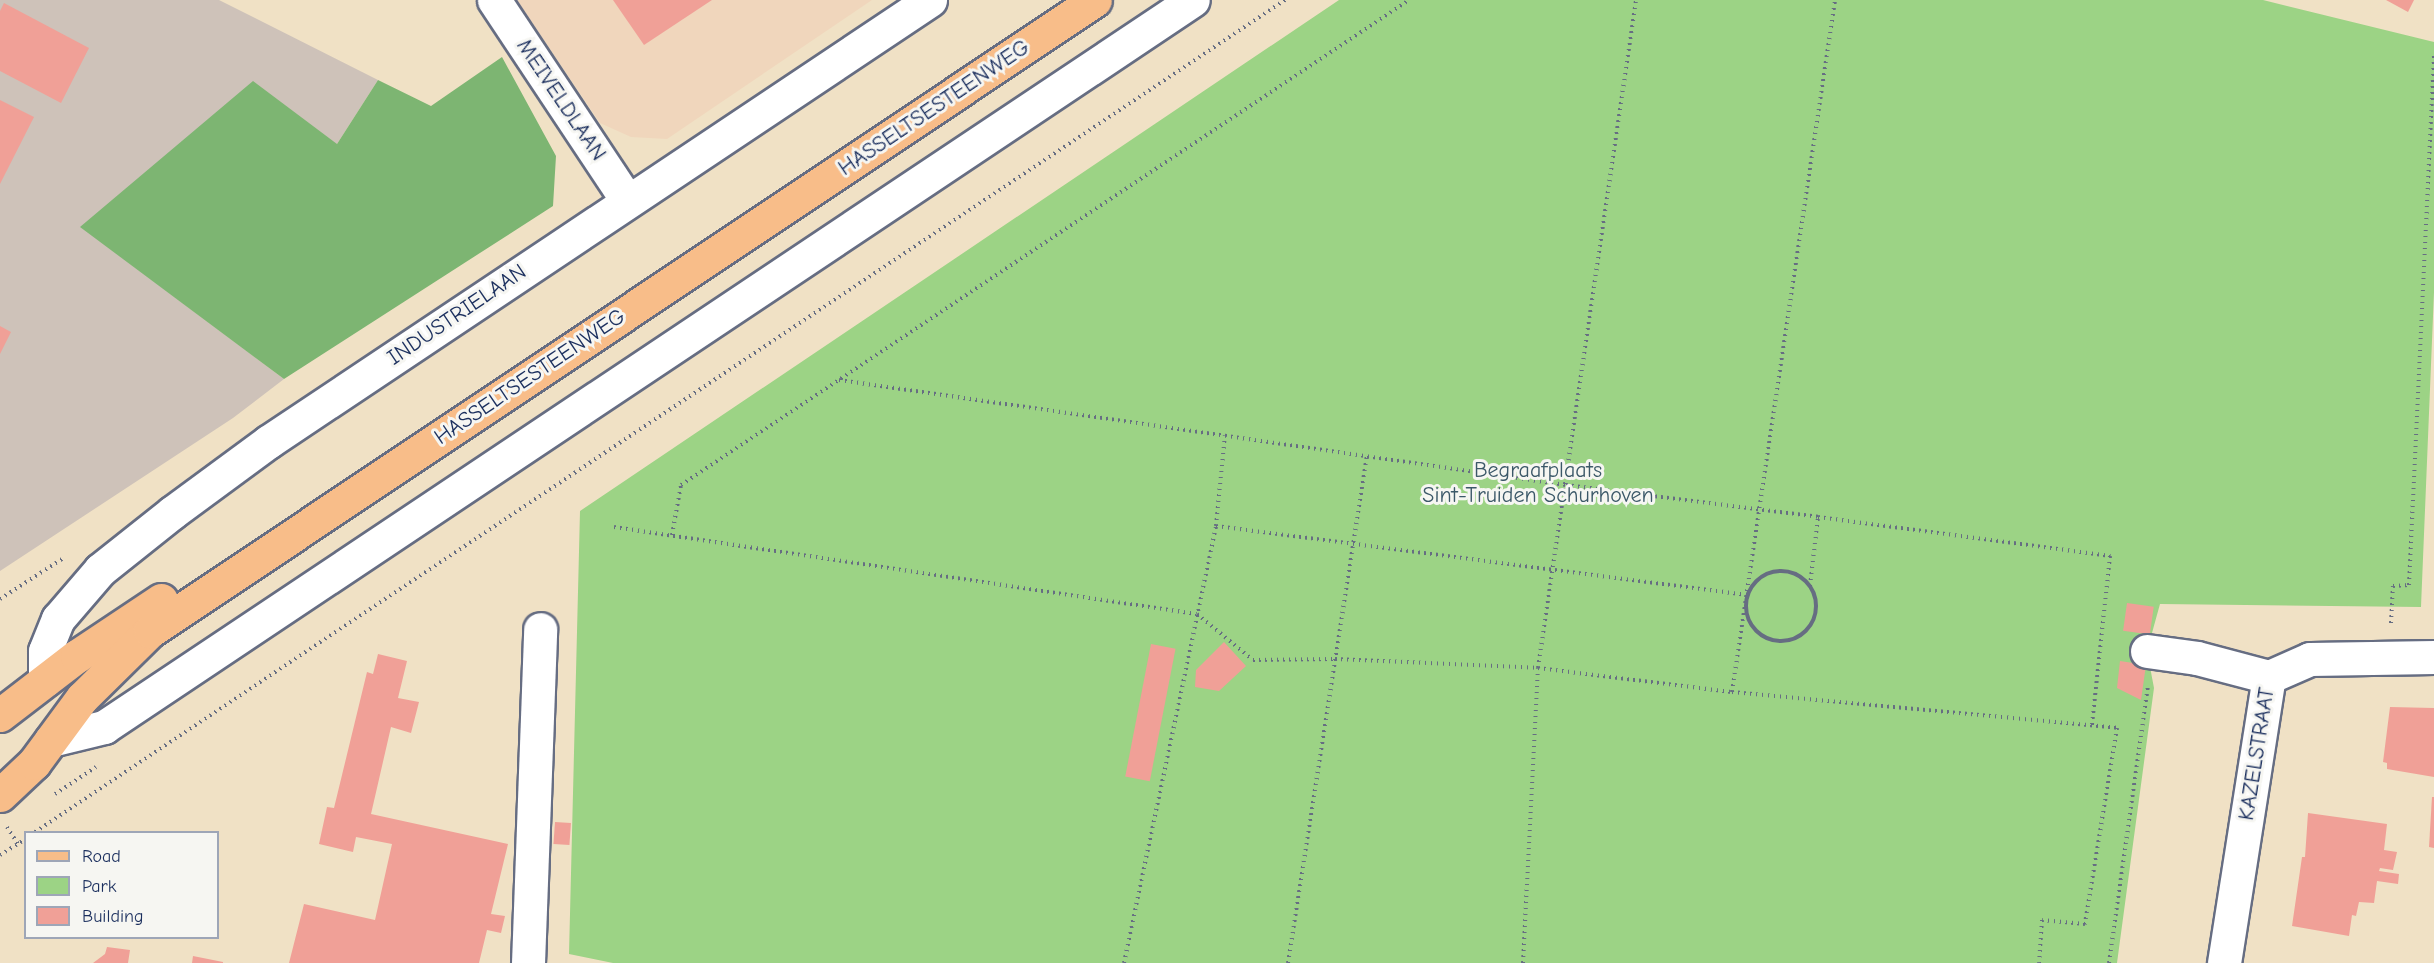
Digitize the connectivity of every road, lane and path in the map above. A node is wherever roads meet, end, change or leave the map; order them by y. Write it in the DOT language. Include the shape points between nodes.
graph roads {
  1 [pos="494,0"];
  2 [pos="930,0"];
  3 [pos="1058,0"];
  4 [pos="1095,0"];
  5 [pos="1193,0"];
  6 [pos="1285,0"];
  7 [pos="1409,0"];
  8 [pos="1636,0"];
  9 [pos="1835,0"];
  10 [pos="2434,55"];
  11 [pos="627,200"];
  12 [pos="839,380"];
  13 [pos="1226,435"];
  14 [pos="1367,455"];
  15 [pos="1566,485"];
  16 [pos="1760,510"];
  17 [pos="1818,517"];
  18 [pos="1216,526"];
  19 [pos="614,527"];
  20 [pos="672,535"];
  21 [pos="1356,544"];
  22 [pos="1551,569"];
  23 [pos="1810,586"];
  24 [pos="1748,595"];
  25 [pos="1197,614"];
  26 [pos="540,629"];
  27 [pos="2150,652"];
  28 [pos="2392,657"];
  29 [pos="2434,657"];
  30 [pos="1335,659"];
  31 [pos="1538,668"];
  32 [pos="2269,677"];
  33 [pos="45,680"];
  34 [pos="1732,692"];
  35 [pos="0,715"];
  36 [pos="2092,725"];
  37 [pos="51,740"];
  38 [pos="0,795"];
  39 [pos="37,831"];
  40 [pos="24,839"];
  41 [pos="0,855"];
  42 [pos="528,963"];
  43 [pos="1124,963"];
  44 [pos="1288,963"];
  45 [pos="1523,963"];
  46 [pos="2039,963"];
  47 [pos="2109,963"];
  48 [pos="2224,963"];
  1 -- 11 [label="street, MEIVELDLAAN"];
  2 -- 11 [label="street, INDUSTRIELAAN"];
  3 -- 33 [label="main road, HASSELTSESTEENWEG"];
  4 -- 37 [label="main road, HASSELTSESTEENWEG" via="150,631 82,698"];
  5 -- 37 [label="street" via="104,727"];
  6 -- 39 [label="path"];
  7 -- 12 [label="path"];
  8 -- 15 [label="path"];
  9 -- 16 [label="path"];
  10 -- 28 [label="path" via="2409,585 2393,586"];
  11 -- 33 [label="street, INDUSTRIELAAN" via="268,442 100,570 58,619 45,651"];
  12 -- 13 [label="path"];
  12 -- 20 [label="path" via="681,485"];
  13 -- 14 [label="path"];
  13 -- 18 [label="path"];
  14 -- 15 [label="path"];
  14 -- 21 [label="path"];
  15 -- 16 [label="path"];
  15 -- 22 [label="path"];
  16 -- 17 [label="path"];
  16 -- 24 [label="path"];
  17 -- 23 [label="path"];
  17 -- 36 [label="path" via="2110,556"];
  18 -- 21 [label="path"];
  18 -- 25 [label="path"];
  19 -- 20 [label="path"];
  20 -- 25 [label="path"];
  21 -- 22 [label="path"];
  21 -- 30 [label="path"];
  22 -- 24 [label="path"];
  22 -- 31 [label="path"];
  23 -- 24 [label="path" via="1791,572 1775,571 1762,576"];
  23 -- 24 [label="path" via="1816,601 1811,625 1794,638 1778,641 1764,636 1748,618"];
  24 -- 34 [label="path"];
  25 -- 30 [label="path" via="1254,660"];
  25 -- 43 [label="path"];
  26 -- 42 [label="street"];
  27 -- 32 [label="street" via="2197,658"];
  27 -- 47 [label="path"];
  28 -- 29 [label="street, KAZELSTRAAT"];
  28 -- 32 [label="street, KAZELSTRAAT" via="2310,659"];
  30 -- 31 [label="path"];
  30 -- 44 [label="path"];
  31 -- 34 [label="path"];
  31 -- 45 [label="path"];
  32 -- 48 [label="street, KAZELSTRAAT"];
  33 -- 35 [label="main road, HASSELTSESTEENWEG"];
  34 -- 36 [label="path"];
  36 -- 46 [label="path" via="2117,728 2085,924 2042,920"];
  37 -- 38 [label="main road, HASSELTSESTEENWEG" via="34,764"];
  40 -- 41 [label="path"];
}
